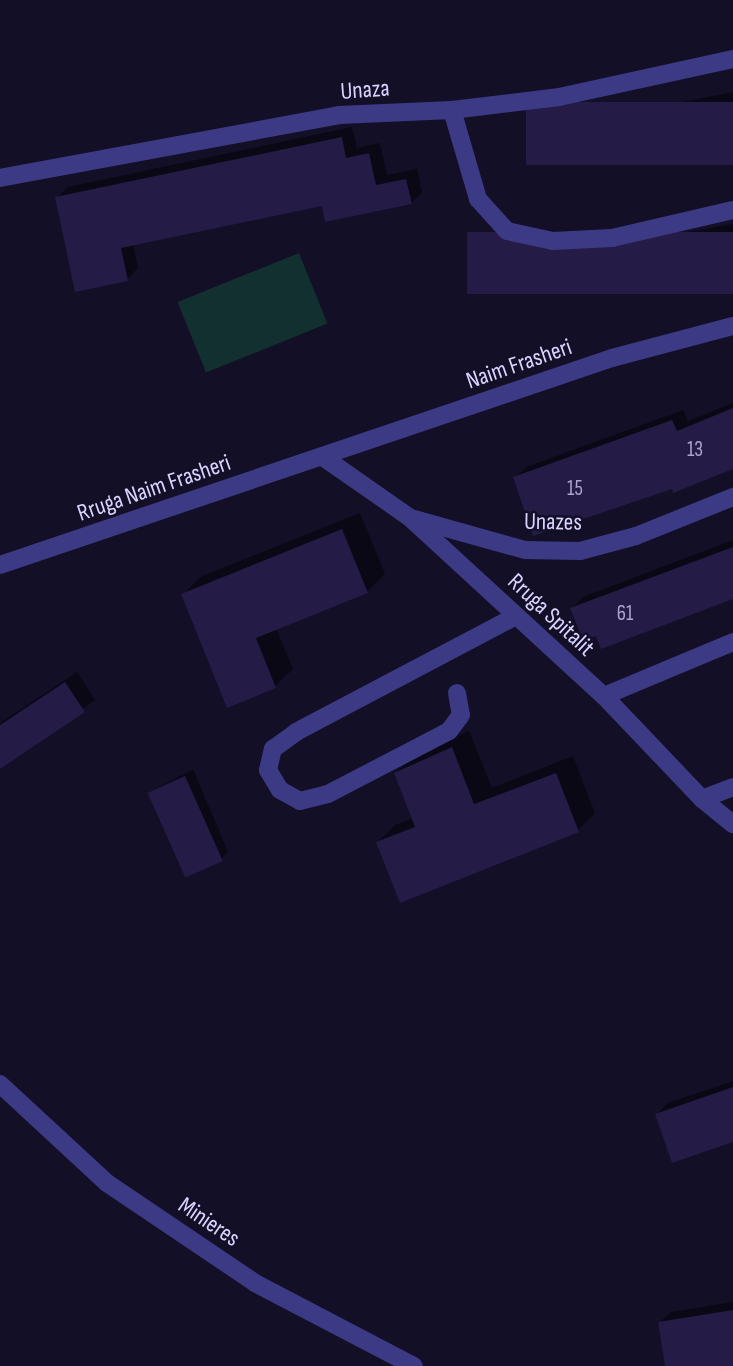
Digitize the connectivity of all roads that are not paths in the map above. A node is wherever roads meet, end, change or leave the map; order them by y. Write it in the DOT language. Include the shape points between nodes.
graph roads {
  1 [pos="733,59"];
  2 [pos="452,110"];
  3 [pos="0,178"];
  4 [pos="733,211"];
  5 [pos="733,326"];
  6 [pos="323,457"];
  7 [pos="733,497"];
  8 [pos="409,517"];
  9 [pos="0,565"];
  10 [pos="516,616"];
  11 [pos="733,642"];
  12 [pos="457,692"];
  13 [pos="604,696"];
  14 [pos="733,788"];
  15 [pos="702,799"];
  16 [pos="733,824"];
  17 [pos="0,1084"];
  18 [pos="414,1366"];
  1 -- 2 [label="street, Unaza" via="559,97"];
  2 -- 3 [label="street, Unaza" via="339,115"];
  2 -- 4 [label="street" via="478,199 507,231 553,242 612,238"];
  5 -- 6 [label="street, Naim Frasheri" via="612,358"];
  6 -- 8 [label="street, Rruga Spitalit"];
  6 -- 9 [label="street, Rruga Naim Frasheri"];
  7 -- 8 [label="street, Unazes" via="636,536 580,551 525,550"];
  8 -- 10 [label="street, Rruga Spitalit"];
  10 -- 12 [label="street" via="296,732 273,749 268,770 280,790 300,801 328,794 450,731 461,715"];
  10 -- 13 [label="street, Rruga Spitalit"];
  11 -- 13 [label="street"];
  13 -- 15 [label="street, Rruga Spitalit"];
  14 -- 15 [label="street"];
  15 -- 16 [label="street, Rruga Spitalit"];
  17 -- 18 [label="street, Minieres" via="107,1183 255,1283"];
}
